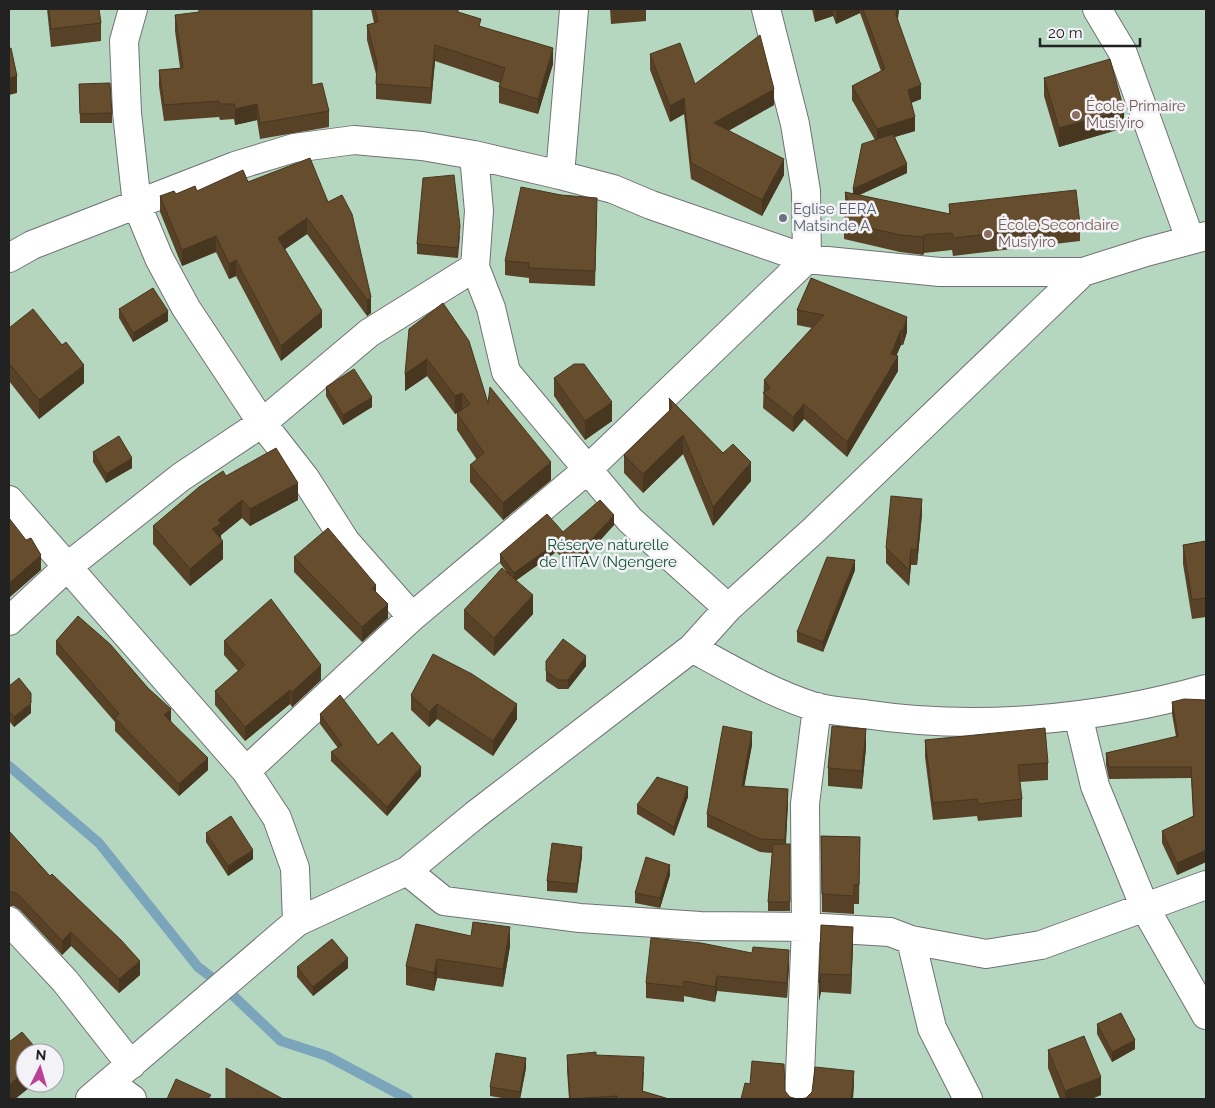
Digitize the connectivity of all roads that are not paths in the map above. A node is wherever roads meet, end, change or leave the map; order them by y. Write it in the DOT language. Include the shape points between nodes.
graph roads {
  1 [pos="133,9"];
  2 [pos="574,9"];
  3 [pos="766,9"];
  4 [pos="1097,9"];
  5 [pos="474,155"];
  6 [pos="560,175"];
  7 [pos="137,205"];
  8 [pos="1198,237"];
  9 [pos="9,258"];
  10 [pos="808,259"];
  11 [pos="475,267"];
  12 [pos="1083,272"];
  13 [pos="262,423"];
  14 [pos="587,470"];
  15 [pos="9,500"];
  16 [pos="67,567"];
  17 [pos="728,608"];
  18 [pos="412,617"];
  19 [pos="9,621"];
  20 [pos="692,648"];
  21 [pos="1206,689"];
  22 [pos="816,707"];
  23 [pos="1078,715"];
  24 [pos="246,771"];
  25 [pos="407,871"];
  26 [pos="1206,885"];
  27 [pos="1146,908"];
  28 [pos="9,921"];
  29 [pos="297,922"];
  30 [pos="806,927"];
  31 [pos="910,940"];
  32 [pos="1206,1015"];
  33 [pos="130,1065"];
  34 [pos="100,1091"];
  35 [pos="132,1099"];
  36 [pos="799,1099"];
  37 [pos="968,1099"];
  1 -- 7 [label="street" via="124,41 127,113"];
  2 -- 6 [label="street"];
  3 -- 10 [label="street" via="795,124 806,191"];
  4 -- 8 [label="street" via="1122,51"];
  5 -- 6 [label="street"];
  5 -- 7 [label="street" via="354,140 294,148 235,166"];
  5 -- 11 [label="street" via="479,211"];
  6 -- 10 [label="street" via="613,190"];
  7 -- 9 [label="street" via="32,245"];
  7 -- 13 [label="street" via="159,258 186,308"];
  8 -- 12 [label="street"];
  10 -- 12 [label="street" via="940,272"];
  10 -- 14 [label="street"];
  11 -- 13 [label="street" via="370,333"];
  11 -- 14 [label="street" via="491,308 506,372"];
  12 -- 17 [label="street"];
  13 -- 16 [label="street" via="181,477"];
  13 -- 18 [label="street" via="305,478 346,542"];
  14 -- 17 [label="street" via="630,520"];
  14 -- 18 [label="street"];
  15 -- 16 [label="street"];
  16 -- 19 [label="street"];
  16 -- 24 [label="street"];
  17 -- 20 [label="street"];
  18 -- 24 [label="street"];
  20 -- 22 [label="street" via="759,685"];
  20 -- 25 [label="street"];
  21 -- 23 [label="street"];
  22 -- 23 [label="street" via="901,720 1001,722"];
  22 -- 30 [label="street" via="805,804"];
  23 -- 27 [label="street" via="1095,786"];
  24 -- 29 [label="street" via="276,818 295,868"];
  25 -- 29 [label="street"];
  25 -- 30 [label="street" via="444,900 580,918 700,926"];
  26 -- 27 [label="street"];
  27 -- 31 [label="street" via="1041,945 986,954"];
  27 -- 32 [label="street"];
  28 -- 33 [label="street" via="64,981"];
  29 -- 33 [label="street"];
  30 -- 31 [label="street" via="890,932"];
  30 -- 36 [label="street"];
  31 -- 37 [label="street" via="932,1028"];
  33 -- 34 [label="street"];
  34 -- 35 [label="street"];
}
